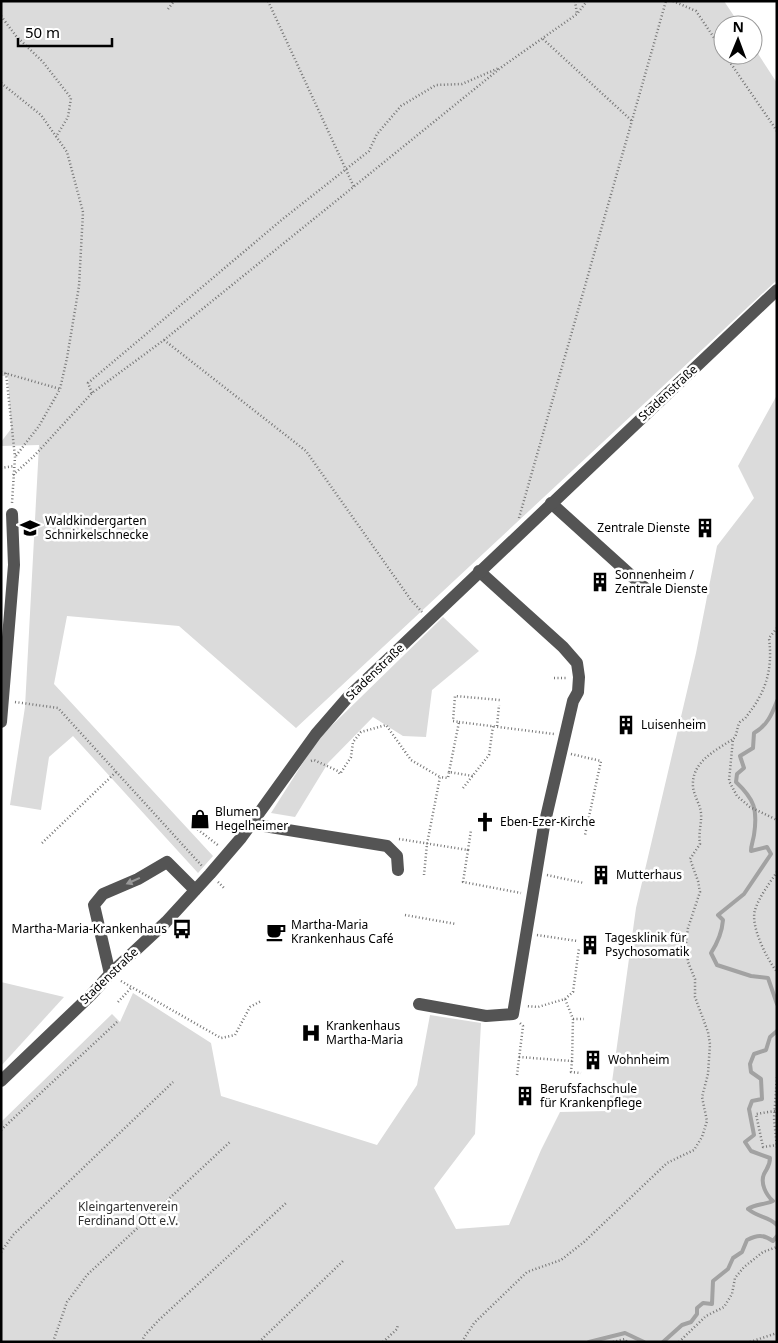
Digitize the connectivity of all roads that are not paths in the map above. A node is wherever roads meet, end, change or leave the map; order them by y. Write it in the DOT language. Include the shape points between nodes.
graph roads {
  1 [pos="777,290"];
  2 [pos="551,503"];
  3 [pos="12,514"];
  4 [pos="479,571"];
  5 [pos="645,588"];
  6 [pos="1,722"];
  7 [pos="250,824"];
  8 [pos="398,870"];
  9 [pos="195,890"];
  10 [pos="110,974"];
  11 [pos="419,1004"];
  12 [pos="1,1080"];
  1 -- 2 [label="street, Stadenstraße"];
  2 -- 4 [label="street, Stadenstraße"];
  2 -- 5 [label="street"];
  3 -- 6 [label="street" via="14,565"];
  4 -- 7 [label="street, Stadenstraße" via="349,696 316,734"];
  4 -- 11 [label="street" via="577,663 578,692 544,826 513,1010 486,1016"];
  7 -- 8 [label="street" via="387,846 397,856"];
  7 -- 9 [label="street, Stadenstraße"];
  9 -- 10 [label="street, Stadenstraße"];
  9 -- 10 [label="street, one-way" via="167,862 103,894 94,905"];
  10 -- 12 [label="street, Stadenstraße"];
}
